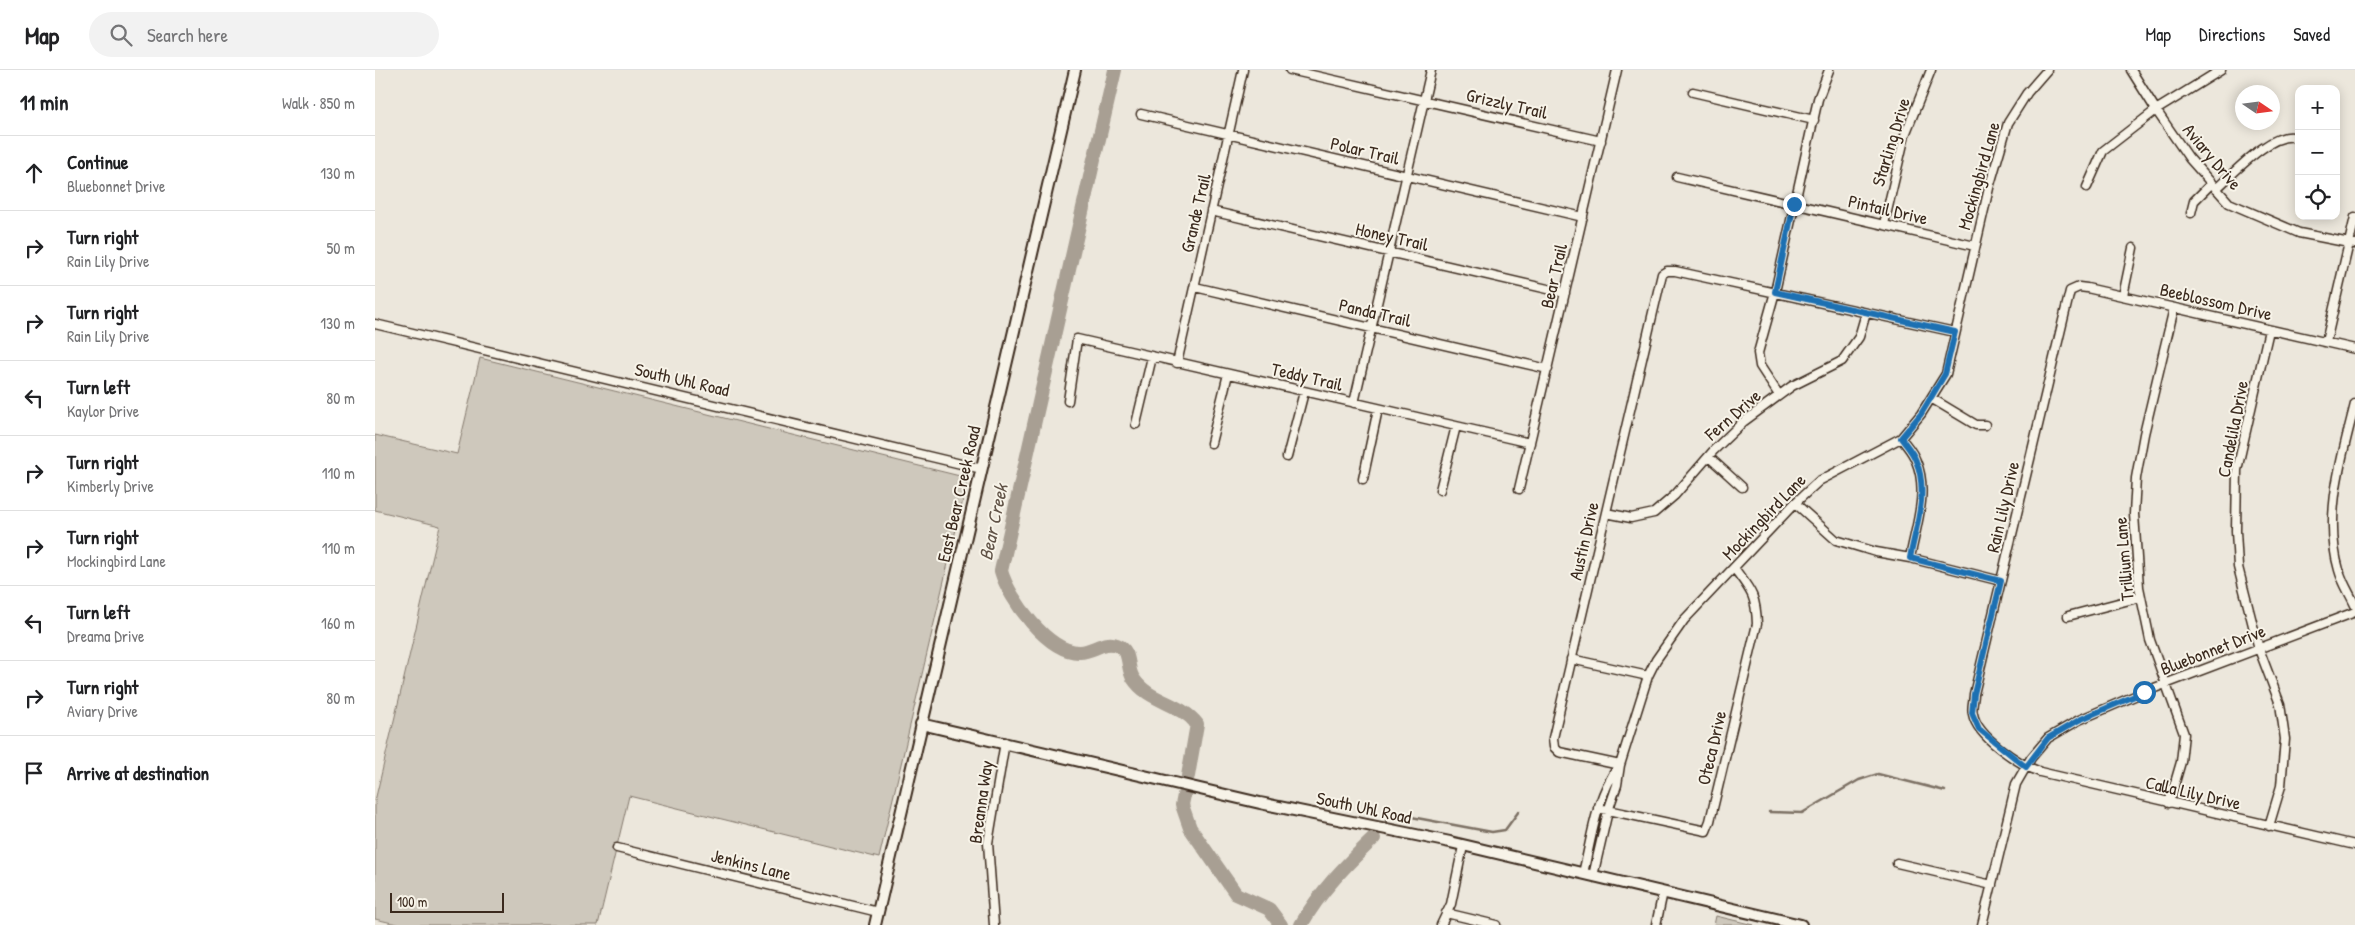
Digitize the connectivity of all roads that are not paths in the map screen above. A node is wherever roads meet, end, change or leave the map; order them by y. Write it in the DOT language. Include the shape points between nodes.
graph roads {
  1 [pos="1075,70"];
  2 [pos="1243,70"];
  3 [pos="1290,70"];
  4 [pos="1431,70"];
  5 [pos="1617,70"];
  6 [pos="1829,70"];
  7 [pos="1931,70"];
  8 [pos="2047,70"];
  9 [pos="2131,70"];
  10 [pos="2221,70"];
  11 [pos="1693,92"];
  12 [pos="1424,101"];
  13 [pos="2156,110"];
  14 [pos="1141,114"];
  15 [pos="1814,120"];
  16 [pos="1229,135"];
  17 [pos="2295,137"];
  18 [pos="1601,141"];
  19 [pos="1406,176"];
  20 [pos="1677,177"];
  21 [pos="2087,186"];
  22 [pos="2214,187"];
  23 [pos="1794,204"];
  24 [pos="1211,211"];
  25 [pos="2191,213"];
  26 [pos="1583,217"];
  27 [pos="2355,217"];
  28 [pos="1883,224"];
  29 [pos="2352,244"];
  30 [pos="1975,246"];
  31 [pos="2133,248"];
  32 [pos="1389,252"];
  33 [pos="1195,287"];
  34 [pos="2071,291"];
  35 [pos="1775,292"];
  36 [pos="1565,293"];
  37 [pos="2123,296"];
  38 [pos="2174,308"];
  39 [pos="1866,313"];
  40 [pos="375,324"];
  41 [pos="1371,328"];
  42 [pos="2269,330"];
  43 [pos="1955,332"];
  44 [pos="2326,342"];
  45 [pos="2355,349"];
  46 [pos="1151,357"];
  47 [pos="1177,363"];
  48 [pos="1548,369"];
  49 [pos="1228,374"];
  50 [pos="1303,392"];
  51 [pos="1779,395"];
  52 [pos="1931,398"];
  53 [pos="1069,401"];
  54 [pos="1354,403"];
  55 [pos="2355,404"];
  56 [pos="1378,409"];
  57 [pos="1136,424"];
  58 [pos="1985,425"];
  59 [pos="1456,426"];
  60 [pos="1901,438"];
  61 [pos="1211,443"];
  62 [pos="1530,444"];
  63 [pos="1287,456"];
  64 [pos="1709,457"];
  65 [pos="982,468"];
  66 [pos="1363,479"];
  67 [pos="1742,487"];
  68 [pos="1519,489"];
  69 [pos="1440,490"];
  70 [pos="1795,503"];
  71 [pos="1606,513"];
  72 [pos="1910,558"];
  73 [pos="1734,568"];
  74 [pos="2001,581"];
  75 [pos="2141,597"];
  76 [pos="2355,605"];
  77 [pos="2355,612"];
  78 [pos="2068,616"];
  79 [pos="2259,649"];
  80 [pos="1571,659"];
  81 [pos="1648,676"];
  82 [pos="2166,684"];
  83 [pos="921,724"];
  84 [pos="1005,742"];
  85 [pos="1619,765"];
  86 [pos="2026,767"];
  87 [pos="2169,803"];
  88 [pos="1598,808"];
  89 [pos="1608,811"];
  90 [pos="2269,826"];
  91 [pos="2355,845"];
  92 [pos="1463,846"];
  93 [pos="617,848"];
  94 [pos="1897,863"];
  95 [pos="1588,874"];
  96 [pos="1992,885"];
  97 [pos="1663,892"];
  98 [pos="878,912"];
  99 [pos="1447,913"];
  100 [pos="875,925"];
  101 [pos="994,925"];
  102 [pos="1441,925"];
  103 [pos="1496,925"];
  104 [pos="1656,925"];
  105 [pos="1801,925"];
  106 [pos="1983,925"];
  1 -- 65 [label="main road, East Bear Creek Road"];
  2 -- 16 [label="street, Grande Trail"];
  3 -- 12 [label="street, Grizzly Trail"];
  4 -- 12 [label="street"];
  5 -- 18 [label="street, Bear Trail"];
  6 -- 15 [label="street"];
  7 -- 28 [label="street, Starling Drive" via="1905,135"];
  8 -- 30 [label="street, Mockingbird Lane" via="2008,123"];
  9 -- 13 [label="street, Aviary Drive"];
  10 -- 13 [label="street"];
  11 -- 15 [label="street"];
  12 -- 18 [label="street, Grizzly Trail"];
  12 -- 19 [label="street"];
  13 -- 21 [label="street" via="2103,151"];
  13 -- 22 [label="street, Aviary Drive"];
  14 -- 16 [label="street, Polar Trail"];
  15 -- 23 [label="street"];
  16 -- 19 [label="street, Polar Trail"];
  16 -- 24 [label="street, Grande Trail"];
  17 -- 22 [label="street" via="2277,140"];
  18 -- 26 [label="street, Bear Trail"];
  19 -- 26 [label="street, Polar Trail"];
  19 -- 32 [label="street"];
  20 -- 23 [label="street, Pintail Drive"];
  22 -- 25 [label="street" via="2194,202"];
  22 -- 29 [label="street, Aviary Drive" via="2229,203 2299,234"];
  23 -- 28 [label="street, Pintail Drive"];
  23 -- 35 [label="street"];
  24 -- 32 [label="street, Honey Trail"];
  24 -- 33 [label="street, Grande Trail"];
  26 -- 36 [label="street, Bear Trail"];
  27 -- 29 [label="street"];
  28 -- 30 [label="street, Pintail Drive"];
  29 -- 44 [label="street"];
  30 -- 43 [label="street, Mockingbird Lane"];
  31 -- 37 [label="street"];
  32 -- 36 [label="street, Honey Trail"];
  32 -- 41 [label="street"];
  33 -- 41 [label="street, Panda Trail"];
  33 -- 47 [label="street, Grande Trail"];
  34 -- 37 [label="street, Beeblossom Drive" via="2079,287"];
  34 -- 74 [label="street, Rain Lily Drive"];
  35 -- 39 [label="street"];
  35 -- 51 [label="street" via="1758,354 1760,366"];
  35 -- 71 [label="street, Austin Drive" via="1675,271 1662,274"];
  36 -- 48 [label="street, Bear Trail"];
  37 -- 38 [label="street, Beeblossom Drive"];
  38 -- 42 [label="street, Beeblossom Drive"];
  38 -- 75 [label="street, Trillium Lane" via="2143,434 2136,478 2134,514"];
  39 -- 43 [label="street"];
  39 -- 51 [label="street, Fern Drive" via="1859,337 1843,361"];
  40 -- 65 [label="street, South Uhl Road"];
  41 -- 48 [label="street, Panda Trail"];
  41 -- 54 [label="street"];
  42 -- 44 [label="street, Beeblossom Drive"];
  42 -- 79 [label="street, Candelila Drive" via="2237,470 2238,567"];
  43 -- 52 [label="street, Mockingbird Lane" via="1945,374"];
  44 -- 45 [label="street, Beeblossom Drive"];
  46 -- 47 [label="street, Teddy Trail"];
  46 -- 53 [label="street, Teddy Trail" via="1077,339"];
  46 -- 57 [label="street"];
  47 -- 49 [label="street, Teddy Trail"];
  48 -- 62 [label="street, Bear Trail"];
  49 -- 50 [label="street, Teddy Trail"];
  49 -- 61 [label="street"];
  50 -- 54 [label="street, Teddy Trail"];
  50 -- 63 [label="street"];
  51 -- 64 [label="street, Fern Drive" via="1743,422"];
  52 -- 58 [label="street" via="1976,425"];
  52 -- 60 [label="street, Mockingbird Lane"];
  54 -- 56 [label="street, Teddy Trail"];
  55 -- 76 [label="street" via="2338,476 2333,547 2339,572"];
  56 -- 59 [label="street, Teddy Trail"];
  56 -- 66 [label="street"];
  59 -- 62 [label="street, Teddy Trail"];
  59 -- 69 [label="street"];
  60 -- 70 [label="street, Mockingbird Lane" via="1819,482"];
  60 -- 72 [label="street" via="1915,459 1923,492"];
  62 -- 68 [label="street, Bear Trail"];
  64 -- 67 [label="street"];
  64 -- 71 [label="street, Fern Drive" via="1654,513 1631,518"];
  65 -- 83 [label="main road, East Bear Creek Road"];
  70 -- 72 [label="street" via="1836,540"];
  70 -- 73 [label="street, Mockingbird Lane"];
  71 -- 80 [label="street, Austin Drive"];
  72 -- 74 [label="street"];
  73 -- 81 [label="street, Mockingbird Lane" via="1684,620"];
  73 -- 89 [label="street, Oteca Drive" via="1757,604 1757,624 1706,831"];
  74 -- 86 [label="street, Rain Lily Drive" via="1972,713 1979,729"];
  75 -- 78 [label="street"];
  75 -- 82 [label="street, Trillium Lane" via="2150,640"];
  77 -- 79 [label="street, Bluebonnet Drive"];
  79 -- 82 [label="street, Bluebonnet Drive"];
  79 -- 90 [label="street, Candelila Drive" via="2279,704 2285,739 2281,786"];
  80 -- 81 [label="street"];
  80 -- 85 [label="street, Austin Drive" via="1553,738 1554,747 1559,752"];
  81 -- 85 [label="street, Mockingbird Lane"];
  82 -- 86 [label="street, Bluebonnet Drive" via="2079,720 2048,738"];
  82 -- 87 [label="street, Trillium Lane" via="2185,734"];
  83 -- 84 [label="main road, South Uhl Road"];
  83 -- 98 [label="main road, East Bear Creek Road"];
  84 -- 92 [label="main road, South Uhl Road" via="1260,803"];
  84 -- 101 [label="street, Breanna Way" via="988,843"];
  85 -- 88 [label="street, Mockingbird Lane" via="1607,782"];
  85 -- 89 [label="street, Mockingbird Lane" via="1617,785"];
  86 -- 87 [label="street, Calla Lily Drive"];
  86 -- 96 [label="street, Bluebonnet Drive" via="2016,784"];
  87 -- 90 [label="street, Calla Lily Drive"];
  88 -- 89 [label="street, Oteca Drive"];
  88 -- 95 [label="street, Mockingbird Lane"];
  89 -- 95 [label="street, Mockingbird Lane"];
  90 -- 91 [label="street, Calla Lily Drive"];
  92 -- 95 [label="main road, South Uhl Road"];
  92 -- 99 [label="street"];
  93 -- 98 [label="street, Jenkins Lane"];
  94 -- 96 [label="street"];
  95 -- 97 [label="main road, South Uhl Road"];
  96 -- 106 [label="street, Bluebonnet Drive"];
  97 -- 104 [label="street"];
  97 -- 105 [label="main road, South Uhl Road"];
  98 -- 100 [label="main road, East Bear Creek Road"];
  99 -- 102 [label="street"];
  99 -- 103 [label="street"];
}
